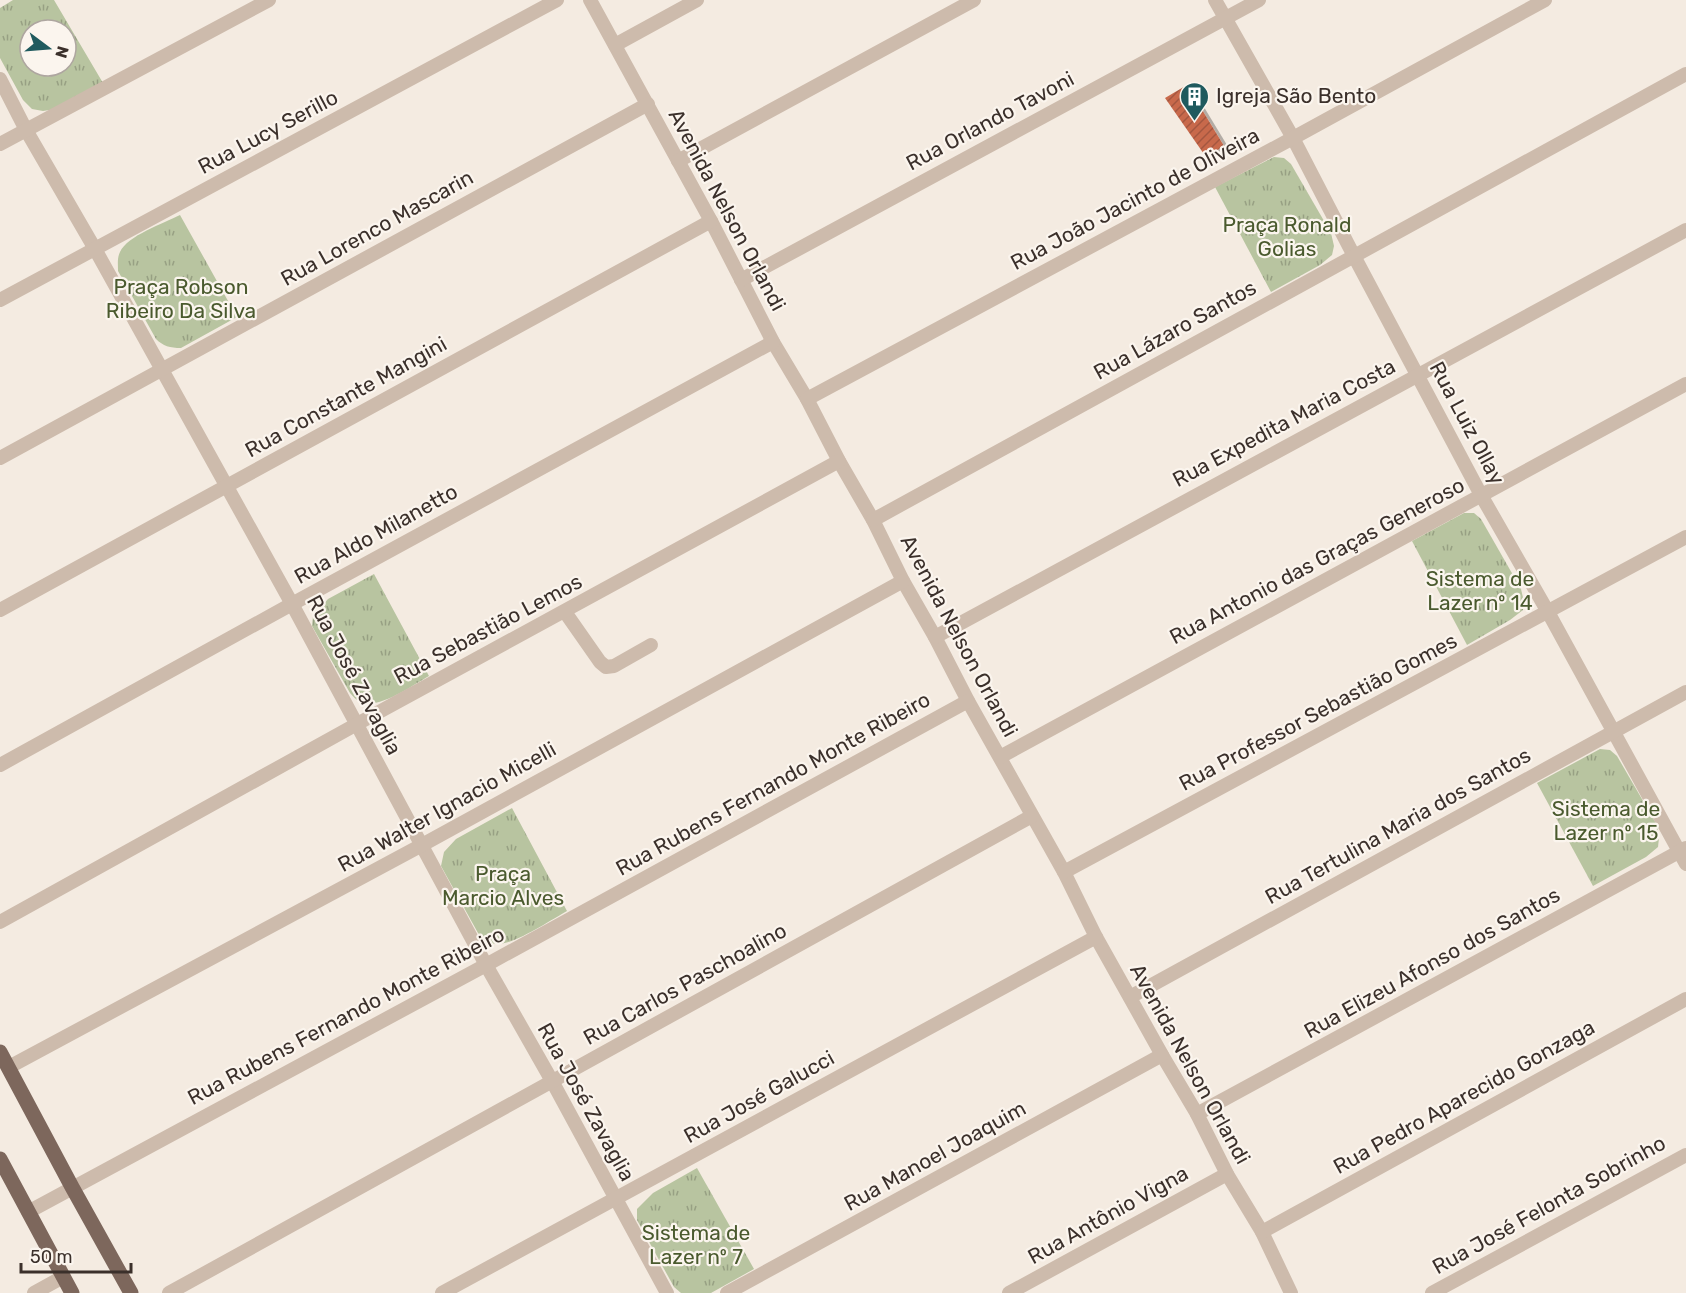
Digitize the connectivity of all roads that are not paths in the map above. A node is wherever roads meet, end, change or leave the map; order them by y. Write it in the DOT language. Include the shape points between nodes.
graph roads {
  1 [pos="269,0"];
  2 [pos="556,0"];
  3 [pos="590,0"];
  4 [pos="697,0"];
  5 [pos="974,0"];
  6 [pos="1215,0"];
  7 [pos="1259,0"];
  8 [pos="1545,0"];
  9 [pos="1225,19"];
  10 [pos="615,45"];
  11 [pos="1686,74"];
  12 [pos="0,79"];
  13 [pos="648,104"];
  14 [pos="26,130"];
  15 [pos="1293,138"];
  16 [pos="0,144"];
  17 [pos="678,161"];
  18 [pos="711,221"];
  19 [pos="1686,230"];
  20 [pos="95,249"];
  21 [pos="1354,256"];
  22 [pos="741,280"];
  23 [pos="0,300"];
  24 [pos="773,342"];
  25 [pos="161,370"];
  26 [pos="1418,375"];
  27 [pos="1686,384"];
  28 [pos="807,399"];
  29 [pos="0,458"];
  30 [pos="839,461"];
  31 [pos="227,487"];
  32 [pos="1481,495"];
  33 [pos="873,520"];
  34 [pos="1686,537"];
  35 [pos="903,582"];
  36 [pos="291,604"];
  37 [pos="0,610"];
  38 [pos="565,612"];
  39 [pos="1548,612"];
  40 [pos="934,637"];
  41 [pos="651,645"];
  42 [pos="1686,692"];
  43 [pos="968,701"];
  44 [pos="357,724"];
  45 [pos="1614,732"];
  46 [pos="1000,757"];
  47 [pos="0,765"];
  48 [pos="1032,816"];
  49 [pos="422,845"];
  50 [pos="1684,854"];
  51 [pos="1064,872"];
  52 [pos="0,922"];
  53 [pos="1096,938"];
  54 [pos="486,965"];
  55 [pos="1130,997"];
  56 [pos="1686,999"];
  57 [pos="0,1052"];
  58 [pos="1162,1056"];
  59 [pos="9,1067"];
  60 [pos="552,1081"];
  61 [pos="1197,1114"];
  62 [pos="1686,1155"];
  63 [pos="0,1159"];
  64 [pos="1227,1174"];
  65 [pos="72,1187"];
  66 [pos="616,1199"];
  67 [pos="28,1212"];
  68 [pos="1262,1233"];
  69 [pos="63,1277"];
  70 [pos="34,1293"];
  71 [pos="72,1293"];
  72 [pos="131,1293"];
  73 [pos="170,1293"];
  74 [pos="442,1293"];
  75 [pos="667,1293"];
  76 [pos="727,1293"];
  77 [pos="1009,1293"];
  78 [pos="1290,1293"];
  79 [pos="1432,1293"];
  1 -- 14 [label="street"];
  2 -- 20 [label="street, Rua Lucy Serillo"];
  3 -- 10 [label="street, Avenida Nelson Orlandi"];
  4 -- 10 [label="street"];
  5 -- 17 [label="street"];
  6 -- 9 [label="street, Rua Luiz Ollay"];
  7 -- 9 [label="street, Rua Orlando Tavoni"];
  8 -- 15 [label="street, Rua João Jacinto de Oliveira"];
  9 -- 15 [label="street, Rua Luiz Ollay"];
  9 -- 22 [label="street, Rua Orlando Tavoni"];
  10 -- 13 [label="street, Avenida Nelson Orlandi"];
  11 -- 21 [label="street, Rua Lázaro Santos"];
  12 -- 14 [label="street, Rua José Zavaglia"];
  13 -- 17 [label="street, Avenida Nelson Orlandi"];
  13 -- 25 [label="street, Rua Lorenco Mascarin"];
  14 -- 16 [label="street"];
  14 -- 20 [label="street, Rua José Zavaglia"];
  15 -- 21 [label="street, Rua Luiz Ollay"];
  15 -- 28 [label="street, Rua João Jacinto de Oliveira"];
  17 -- 18 [label="street, Avenida Nelson Orlandi"];
  18 -- 22 [label="street, Avenida Nelson Orlandi"];
  18 -- 31 [label="street, Rua Constante Mangini"];
  19 -- 26 [label="street, Rua Expedita Maria Costa"];
  20 -- 23 [label="street, Rua Lucy Serillo"];
  20 -- 25 [label="street, Rua José Zavaglia"];
  21 -- 26 [label="street, Rua Luiz Ollay"];
  21 -- 33 [label="street, Rua Lázaro Santos"];
  22 -- 24 [label="street, Avenida Nelson Orlandi"];
  24 -- 28 [label="street, Avenida Nelson Orlandi"];
  24 -- 36 [label="street, Rua Aldo Milanetto"];
  25 -- 29 [label="street, Rua Lorenco Mascarin"];
  25 -- 31 [label="street, Rua José Zavaglia"];
  26 -- 32 [label="street, Rua Luiz Ollay"];
  26 -- 40 [label="street, Rua Expedita Maria Costa"];
  27 -- 32 [label="street, Rua Antonio das Graças Generoso"];
  28 -- 30 [label="street, Avenida Nelson Orlandi"];
  30 -- 33 [label="street, Avenida Nelson Orlandi"];
  30 -- 38 [label="street, Rua Sebastião Lemos"];
  31 -- 36 [label="street, Rua José Zavaglia"];
  31 -- 37 [label="street, Rua Constante Mangini"];
  32 -- 39 [label="street, Rua Luiz Ollay"];
  32 -- 46 [label="street, Rua Antonio das Graças Generoso"];
  33 -- 35 [label="street, Avenida Nelson Orlandi"];
  34 -- 39 [label="street, Rua Professor Sebastião Gomes"];
  35 -- 40 [label="street, Avenida Nelson Orlandi"];
  35 -- 49 [label="street, Rua Walter Ignacio Micelli"];
  36 -- 44 [label="street, Rua José Zavaglia"];
  36 -- 47 [label="street, Rua Aldo Milanetto"];
  38 -- 41 [label="street" via="606,667"];
  38 -- 44 [label="street, Rua Sebastião Lemos"];
  39 -- 45 [label="street, Rua Luiz Ollay"];
  39 -- 51 [label="street, Rua Professor Sebastião Gomes"];
  40 -- 43 [label="street, Avenida Nelson Orlandi"];
  42 -- 45 [label="street, Rua Tertulina Maria dos Santos"];
  43 -- 46 [label="street, Avenida Nelson Orlandi"];
  43 -- 54 [label="street, Rua Rubens Fernando Monte Ribeiro"];
  44 -- 49 [label="street, Rua José Zavaglia"];
  44 -- 52 [label="street, Rua Sebastião Lemos"];
  45 -- 50 [label="street, Rua Luiz Ollay"];
  45 -- 55 [label="street, Rua Tertulina Maria dos Santos"];
  46 -- 48 [label="street, Avenida Nelson Orlandi"];
  48 -- 51 [label="street, Avenida Nelson Orlandi"];
  48 -- 60 [label="street, Rua Carlos Paschoalino"];
  49 -- 54 [label="street, Rua José Zavaglia"];
  49 -- 59 [label="street, Rua Walter Ignacio Micelli"];
  50 -- 61 [label="street, Rua Elizeu Afonso dos Santos"];
  51 -- 53 [label="street, Avenida Nelson Orlandi"];
  53 -- 55 [label="street, Avenida Nelson Orlandi"];
  53 -- 66 [label="street, Rua José Galucci"];
  54 -- 60 [label="street, Rua José Zavaglia"];
  54 -- 65 [label="street, Rua Rubens Fernando Monte Ribeiro"];
  55 -- 58 [label="street, Avenida Nelson Orlandi"];
  56 -- 68 [label="street, Rua Pedro Aparecido Gonzaga"];
  57 -- 59 [label="main road"];
  58 -- 61 [label="street, Avenida Nelson Orlandi"];
  58 -- 76 [label="street, Rua Manoel Joaquim"];
  59 -- 65 [label="main road"];
  60 -- 66 [label="street, Rua José Zavaglia"];
  60 -- 73 [label="street, Rua Carlos Paschoalino"];
  61 -- 64 [label="street, Avenida Nelson Orlandi"];
  62 -- 79 [label="street, Rua José Felonta Sobrinho"];
  63 -- 67 [label="main road"];
  64 -- 68 [label="street, Avenida Nelson Orlandi"];
  64 -- 77 [label="street, Rua Antônio Vigna"];
  65 -- 67 [label="street, Rua Rubens Fernando Monte Ribeiro"];
  65 -- 72 [label="main road"];
  66 -- 74 [label="street, Rua José Galucci"];
  66 -- 75 [label="street, Rua José Zavaglia"];
  67 -- 69 [label="main road"];
  68 -- 78 [label="street, Avenida Nelson Orlandi"];
  69 -- 70 [label="street"];
  69 -- 71 [label="main road"];
}
